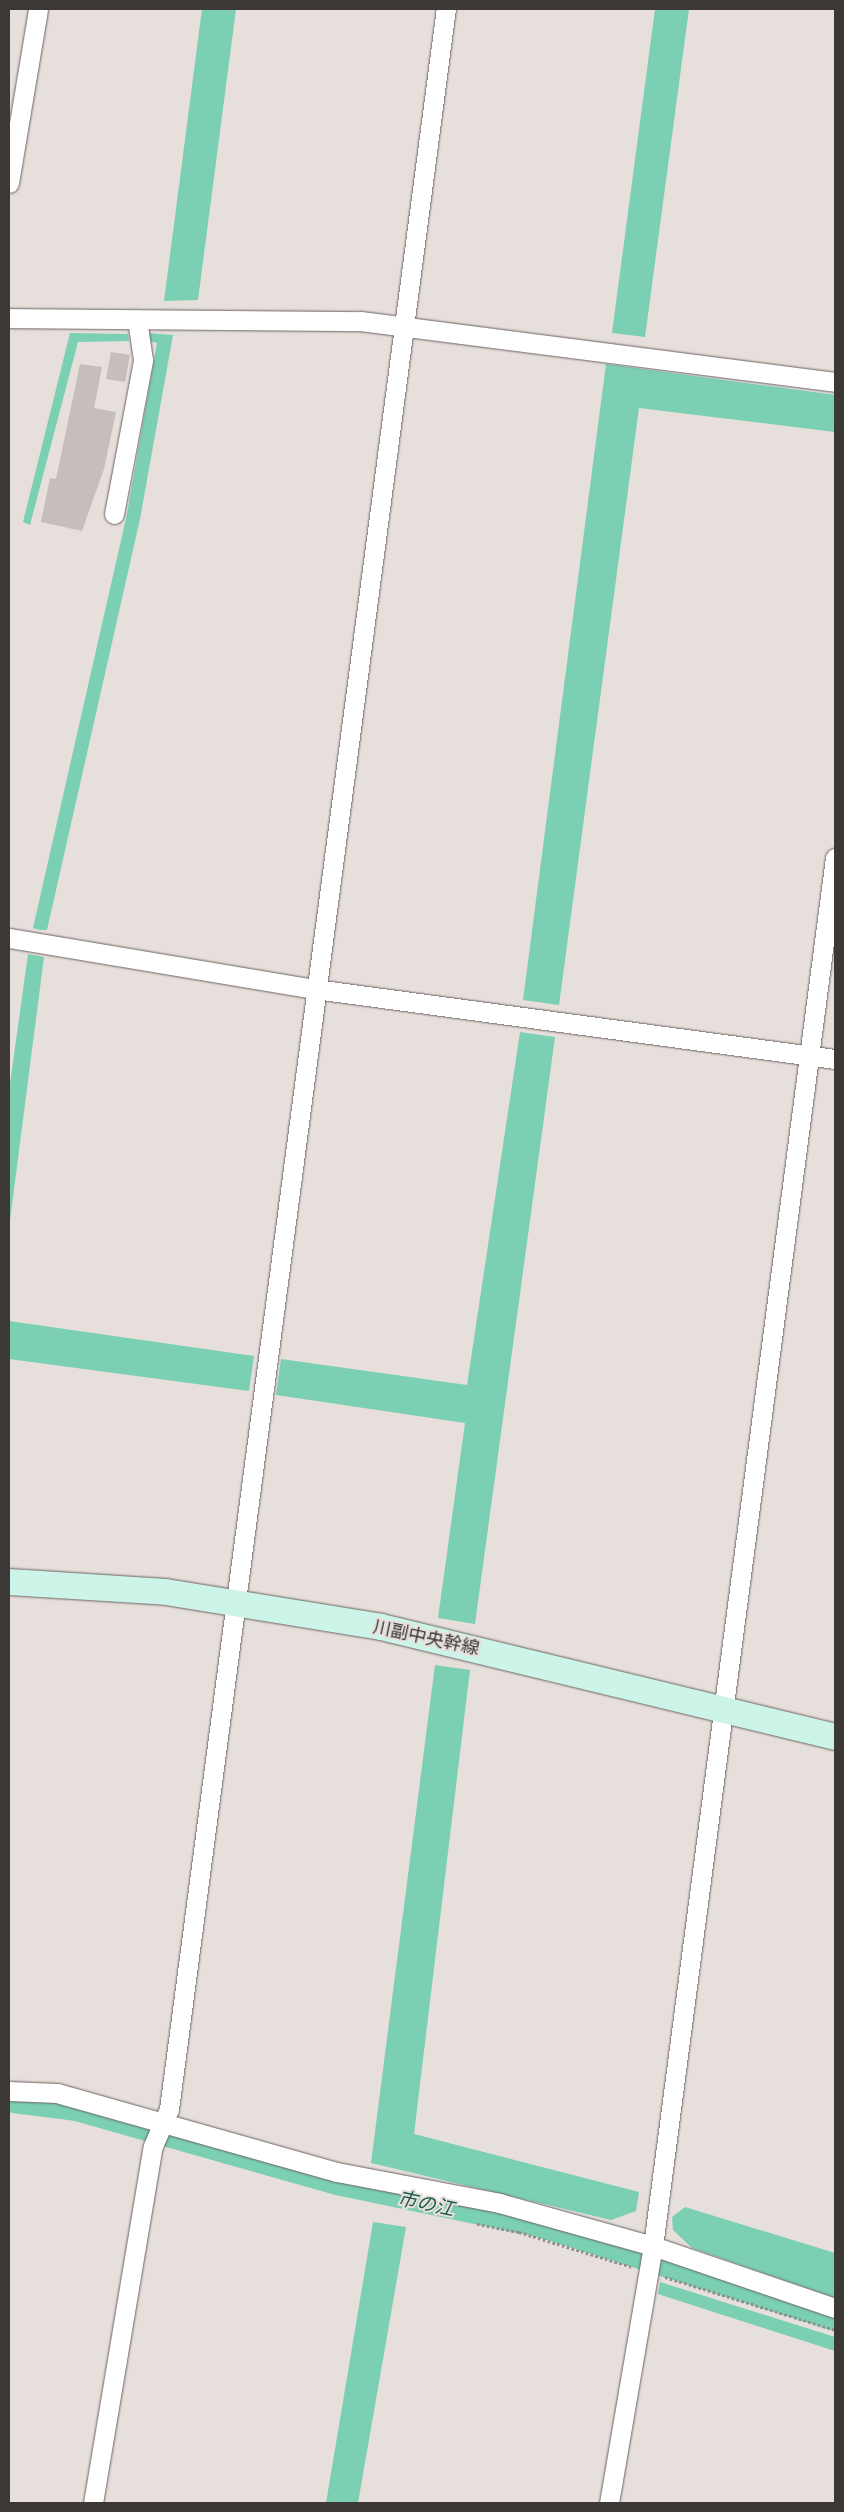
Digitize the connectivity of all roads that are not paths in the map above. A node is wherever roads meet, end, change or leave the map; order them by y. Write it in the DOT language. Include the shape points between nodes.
graph roads {
  1 [pos="38,9"];
  2 [pos="446,9"];
  3 [pos="9,183"];
  4 [pos="9,318"];
  5 [pos="137,319"];
  6 [pos="406,325"];
  7 [pos="835,382"];
  8 [pos="114,514"];
  9 [pos="835,858"];
  10 [pos="9,938"];
  11 [pos="315,989"];
  12 [pos="809,1055"];
  13 [pos="835,1059"];
  14 [pos="9,1582"];
  15 [pos="236,1602"];
  16 [pos="725,1709"];
  17 [pos="835,1737"];
  18 [pos="9,2091"];
  19 [pos="160,2123"];
  20 [pos="653,2246"];
  21 [pos="835,2308"];
  22 [pos="93,2503"];
  23 [pos="609,2503"];
  1 -- 3 [label="street"];
  2 -- 6 [label="street"];
  4 -- 5 [label="street"];
  5 -- 6 [label="street"];
  5 -- 8 [label="street" via="143,360"];
  6 -- 7 [label="street"];
  6 -- 11 [label="street"];
  9 -- 12 [label="street"];
  10 -- 11 [label="street"];
  11 -- 12 [label="street"];
  11 -- 15 [label="street"];
  12 -- 13 [label="street"];
  12 -- 16 [label="street"];
  14 -- 15 [label="street, 川副中央幹線" via="166,1592"];
  15 -- 16 [label="street, 川副中央幹線" via="381,1627"];
  15 -- 19 [label="street" via="169,2109"];
  16 -- 17 [label="street, 川副中央幹線"];
  16 -- 20 [label="street"];
  18 -- 19 [label="street" via="57,2093"];
  19 -- 20 [label="street" via="337,2172 499,2203"];
  19 -- 22 [label="street"];
  20 -- 21 [label="street"];
  20 -- 23 [label="street"];
}
